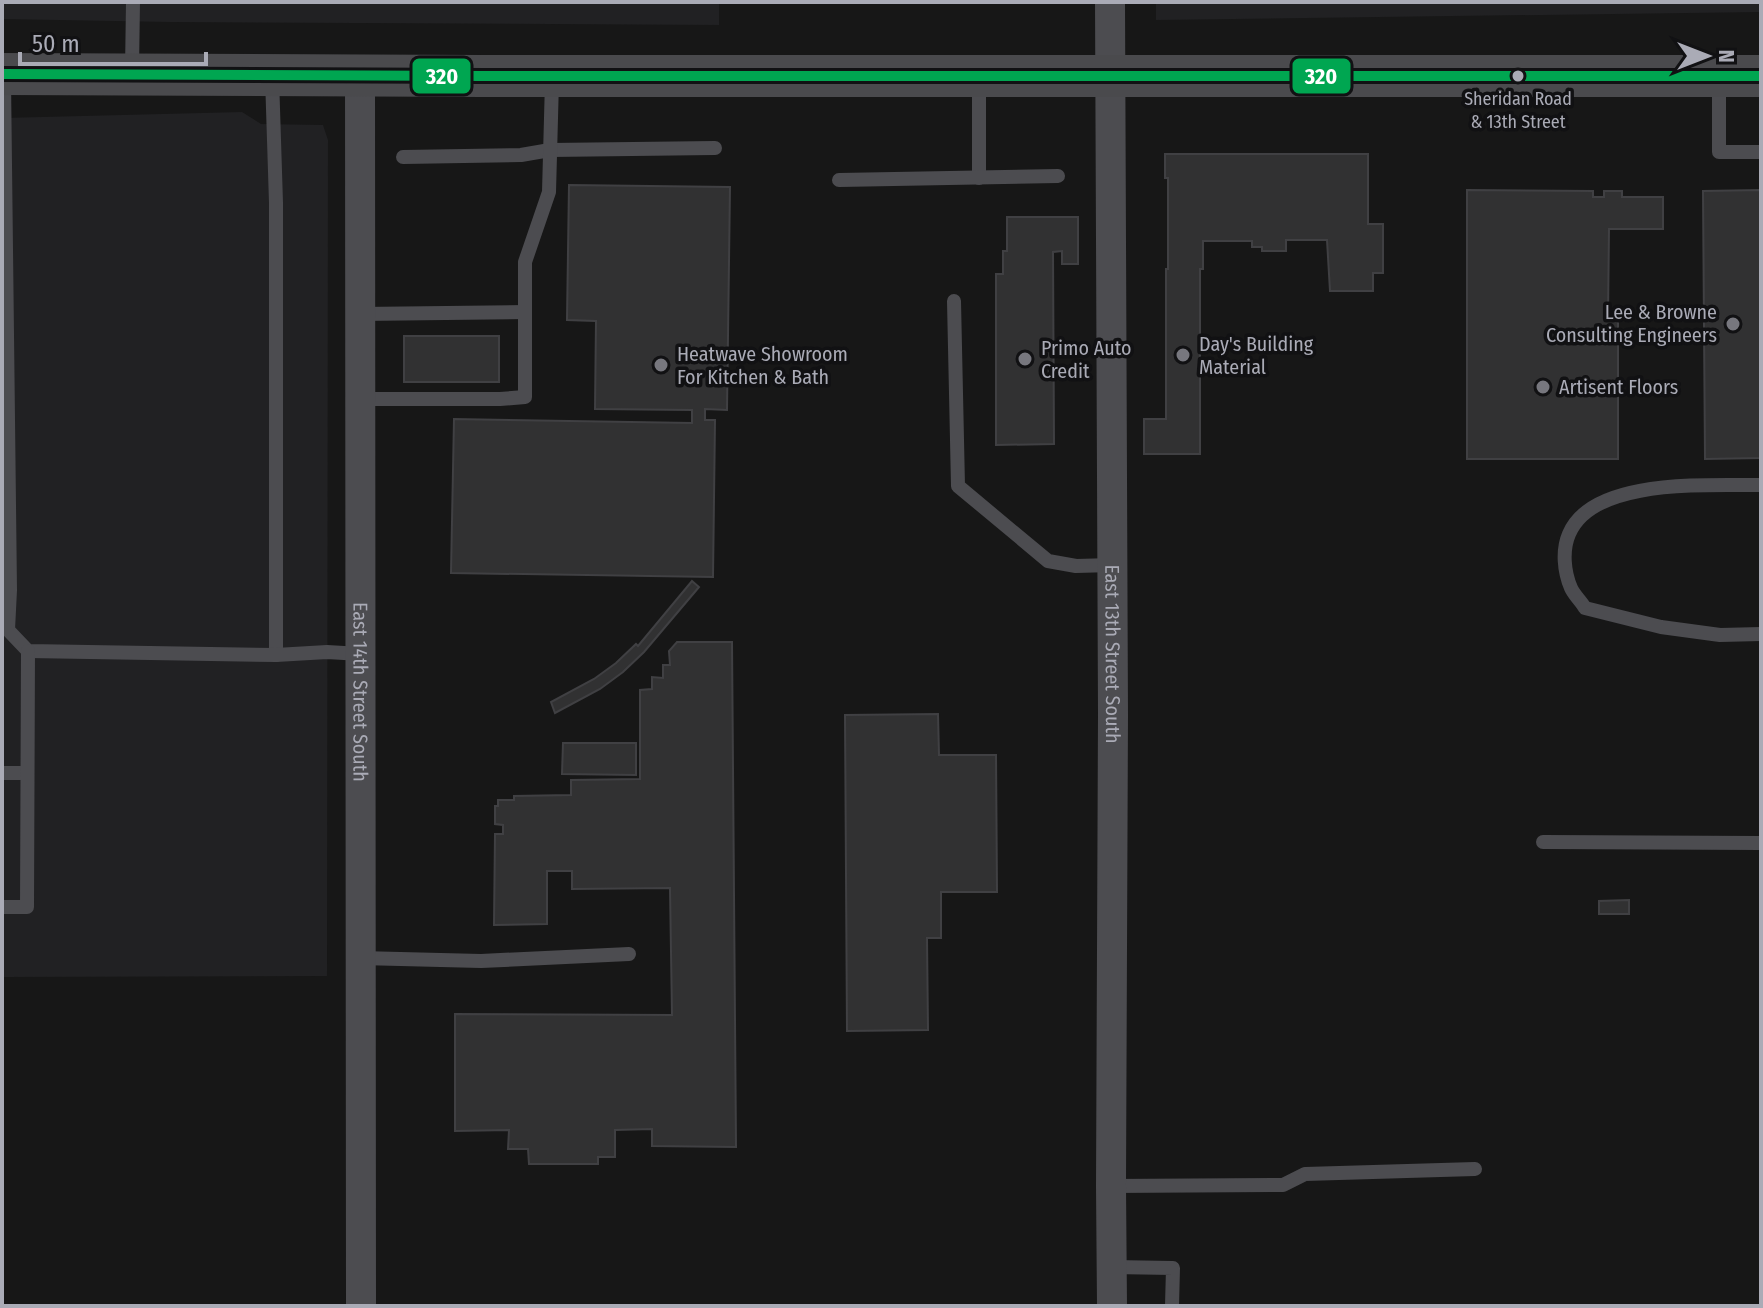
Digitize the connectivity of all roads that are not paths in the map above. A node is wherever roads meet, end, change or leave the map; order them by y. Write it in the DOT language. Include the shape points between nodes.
graph roads {
  1 [pos="133,2"];
  2 [pos="1110,2"];
  3 [pos="3,74"];
  4 [pos="132,75"];
  5 [pos="272,76"];
  6 [pos="360,76"];
  7 [pos="552,76"];
  8 [pos="979,76"];
  9 [pos="1111,76"];
  10 [pos="1719,76"];
  11 [pos="1761,76"];
  12 [pos="715,148"];
  13 [pos="550,150"];
  14 [pos="1761,152"];
  15 [pos="403,157"];
  16 [pos="4,168"];
  17 [pos="1058,176"];
  18 [pos="979,178"];
  19 [pos="839,180"];
  20 [pos="954,301"];
  21 [pos="525,312"];
  22 [pos="360,314"];
  23 [pos="361,399"];
  24 [pos="1761,485"];
  25 [pos="1112,565"];
  26 [pos="1761,634"];
  27 [pos="28,651"];
  28 [pos="361,654"];
  29 [pos="276,655"];
  30 [pos="2,773"];
  31 [pos="27,773"];
  32 [pos="1543,842"];
  33 [pos="1761,843"];
  34 [pos="2,907"];
  35 [pos="629,954"];
  36 [pos="360,958"];
  37 [pos="1475,1169"];
  38 [pos="1111,1186"];
  39 [pos="1112,1267"];
  40 [pos="361,1306"];
  41 [pos="1112,1306"];
  42 [pos="1172,1306"];
  1 -- 4 [label="lane"];
  2 -- 9 [label="street, East 13th Street South"];
  3 -- 4 [label="main road"];
  3 -- 16 [label="lane"];
  4 -- 5 [label="main road"];
  5 -- 6 [label="main road"];
  5 -- 29 [label="lane"];
  6 -- 7 [label="main road"];
  6 -- 22 [label="street, East 14th Street South"];
  7 -- 8 [label="main road"];
  7 -- 13 [label="lane"];
  8 -- 9 [label="main road"];
  8 -- 18 [label="lane"];
  9 -- 10 [label="main road"];
  9 -- 25 [label="street, East 13th Street South"];
  10 -- 11 [label="main road"];
  10 -- 14 [label="lane" via="1719,152"];
  12 -- 13 [label="lane"];
  13 -- 15 [label="lane"];
  13 -- 21 [label="lane" via="549,192 525,262"];
  16 -- 27 [label="lane" via="8,630"];
  17 -- 18 [label="lane"];
  18 -- 19 [label="lane"];
  20 -- 25 [label="lane" via="958,486 1048,561"];
  21 -- 22 [label="lane"];
  21 -- 23 [label="lane" via="525,397"];
  22 -- 23 [label="street, East 14th Street South"];
  23 -- 28 [label="street, East 14th Street South"];
  24 -- 26 [label="lane" via="1658,488 1617,495 1589,508 1574,523 1564,545 1571,588 1585,608 1661,627"];
  25 -- 38 [label="street, East 13th Street South"];
  27 -- 29 [label="lane"];
  27 -- 31 [label="lane"];
  28 -- 29 [label="lane"];
  28 -- 36 [label="street, East 14th Street South"];
  30 -- 31 [label="lane"];
  31 -- 34 [label="lane" via="27,907"];
  32 -- 33 [label="lane"];
  35 -- 36 [label="lane" via="481,961"];
  36 -- 40 [label="street, East 14th Street South"];
  37 -- 38 [label="lane" via="1305,1174 1283,1185"];
  38 -- 39 [label="street, East 13th Street South"];
  39 -- 41 [label="street, East 13th Street South"];
  39 -- 42 [label="lane" via="1173,1268"];
}
